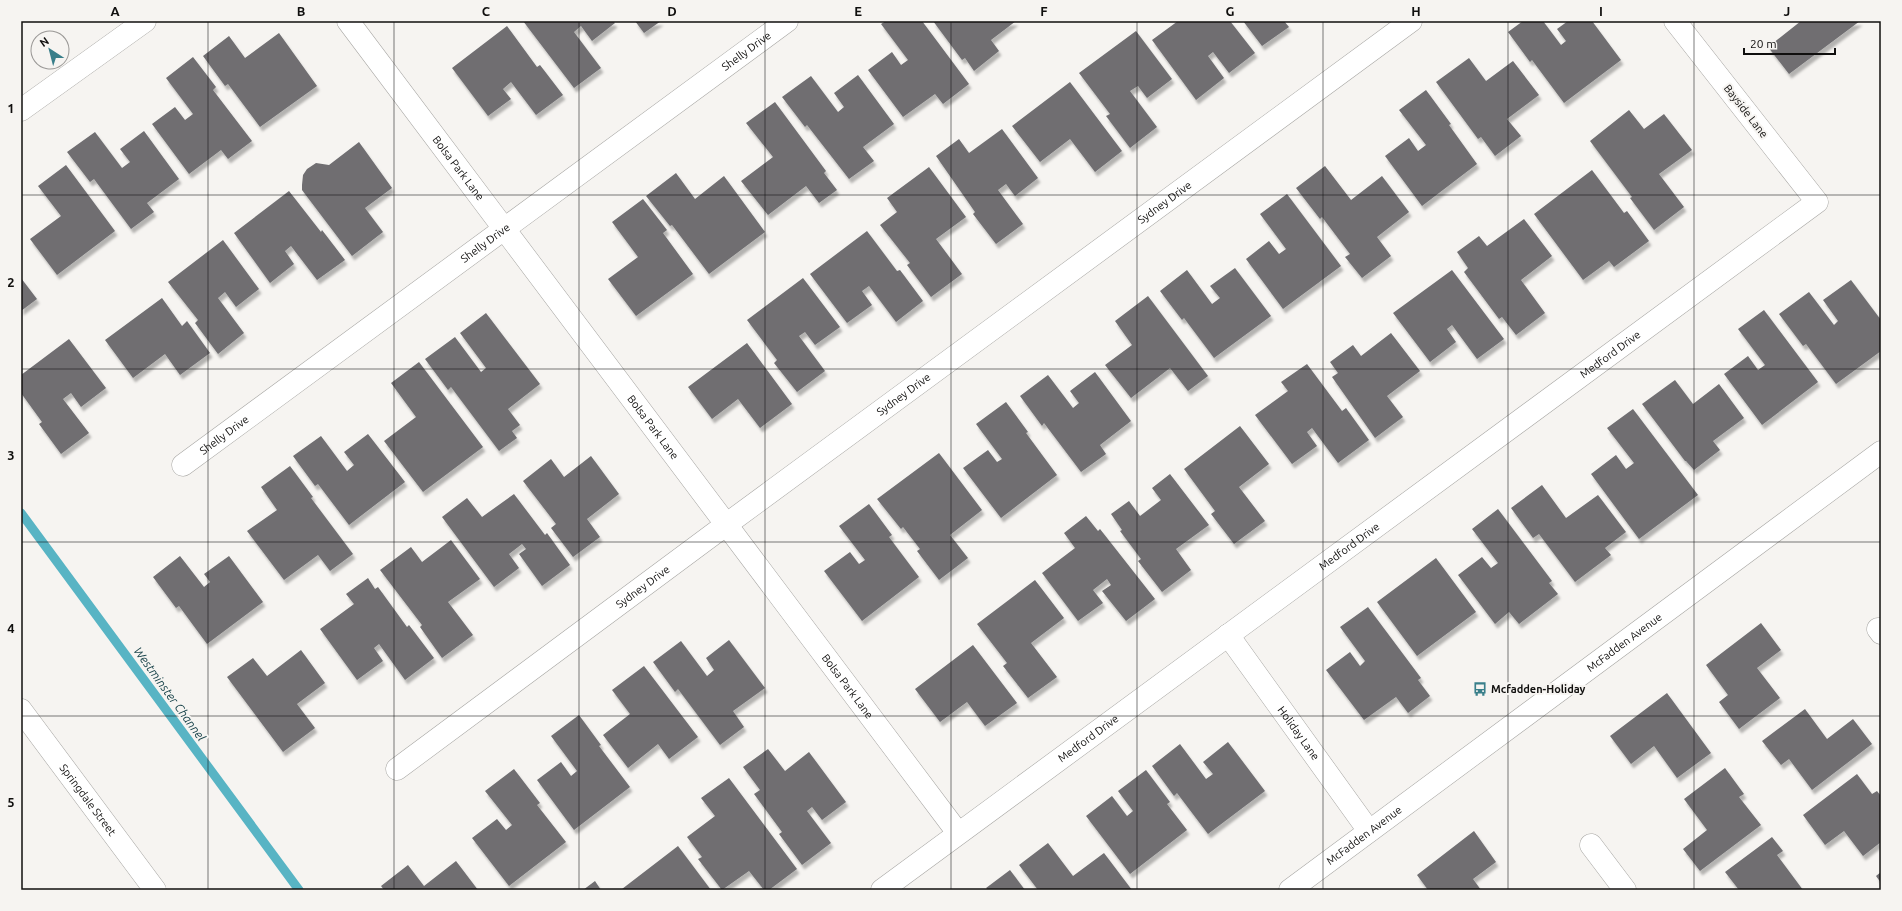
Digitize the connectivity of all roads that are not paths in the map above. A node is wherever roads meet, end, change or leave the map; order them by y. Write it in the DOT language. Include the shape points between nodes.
graph roads {
  1 [pos="145,21"];
  2 [pos="348,21"];
  3 [pos="787,21"];
  4 [pos="1410,21"];
  5 [pos="1675,21"];
  6 [pos="21,110"];
  7 [pos="1816,202"];
  8 [pos="505,230"];
  9 [pos="1881,452"];
  10 [pos="183,465"];
  11 [pos="727,524"];
  12 [pos="1228,635"];
  13 [pos="21,710"];
  14 [pos="397,769"];
  15 [pos="1369,831"];
  16 [pos="958,832"];
  17 [pos="1591,845"];
  18 [pos="155,890"];
  19 [pos="882,890"];
  20 [pos="1290,890"];
  21 [pos="1625,890"];
  1 -- 6 [label="street"];
  2 -- 8 [label="street, Bolsa Park Lane"];
  3 -- 8 [label="street, Shelly Drive"];
  4 -- 11 [label="street, Sydney Drive"];
  5 -- 7 [label="street, Bayside Lane"];
  7 -- 12 [label="street, Medford Drive"];
  8 -- 10 [label="street, Shelly Drive"];
  8 -- 11 [label="street, Bolsa Park Lane"];
  9 -- 15 [label="street, McFadden Avenue"];
  11 -- 14 [label="street, Sydney Drive"];
  11 -- 16 [label="street, Bolsa Park Lane"];
  12 -- 15 [label="street, Holiday Lane"];
  12 -- 16 [label="street, Medford Drive"];
  13 -- 18 [label="street, Springdale Street"];
  15 -- 20 [label="street, McFadden Avenue"];
  16 -- 19 [label="street, Medford Drive"];
  17 -- 21 [label="street"];
}
